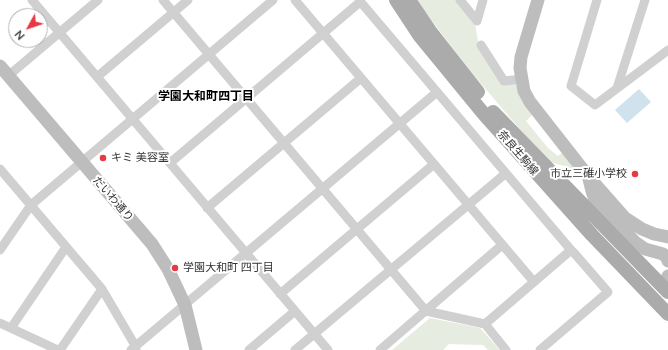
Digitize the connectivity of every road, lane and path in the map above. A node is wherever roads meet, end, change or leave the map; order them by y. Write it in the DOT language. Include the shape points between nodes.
graph roads {
  1 [pos="32,0"];
  2 [pos="98,0"];
  3 [pos="164,0"];
  4 [pos="188,0"];
  5 [pos="273,0"];
  6 [pos="295,0"];
  7 [pos="396,0"];
  8 [pos="409,0"];
  9 [pos="460,0"];
  10 [pos="483,0"];
  11 [pos="538,0"];
  12 [pos="597,0"];
  13 [pos="645,0"];
  14 [pos="359,1"];
  15 [pos="174,12"];
  16 [pos="60,33"];
  17 [pos="324,34"];
  18 [pos="481,45"];
  19 [pos="668,50"];
  20 [pos="209,54"];
  21 [pos="4,70"];
  22 [pos="97,77"];
  23 [pos="361,78"];
  24 [pos="522,79"];
  25 [pos="617,88"];
  26 [pos="437,92"];
  27 [pos="246,98"];
  28 [pos="133,119"];
  29 [pos="400,124"];
  30 [pos="284,143"];
  31 [pos="81,162"];
  32 [pos="170,163"];
  33 [pos="434,164"];
  34 [pos="0,169"];
  35 [pos="505,174"];
  36 [pos="588,176"];
  37 [pos="323,189"];
  38 [pos="31,205"];
  39 [pos="468,205"];
  40 [pos="207,208"];
  41 [pos="357,229"];
  42 [pos="668,237"];
  43 [pos="502,245"];
  44 [pos="66,247"];
  45 [pos="0,250"];
  46 [pos="571,250"];
  47 [pos="246,254"];
  48 [pos="668,261"];
  49 [pos="391,270"];
  50 [pos="534,282"];
  51 [pos="667,285"];
  52 [pos="102,289"];
  53 [pos="280,294"];
  54 [pos="652,297"];
  55 [pos="186,305"];
  56 [pos="295,311"];
  57 [pos="426,311"];
  58 [pos="668,314"];
  59 [pos="0,323"];
  60 [pos="484,324"];
  61 [pos="11,328"];
  62 [pos="314,334"];
  63 [pos="134,349"];
  64 [pos="59,350"];
  65 [pos="196,350"];
  66 [pos="249,350"];
  67 [pos="295,350"];
  68 [pos="328,350"];
  69 [pos="380,350"];
  70 [pos="506,350"];
  71 [pos="540,350"];
  1 -- 16 [label="street"];
  2 -- 16 [label="street"];
  3 -- 15 [label="street"];
  4 -- 15 [label="street"];
  5 -- 20 [label="street"];
  6 -- 17 [label="street"];
  7 -- 54 [label="main road, 奈良生駒線" via="483,114 592,235"];
  8 -- 51 [label="main road, 奈良生駒線" via="494,113"];
  9 -- 10 [label="street" via="477,21"];
  11 -- 24 [label="street" via="521,57"];
  12 -- 25 [label="street" via="571,86 596,105"];
  13 -- 25 [label="street"];
  14 -- 17 [label="street"];
  14 -- 26 [label="street"];
  15 -- 20 [label="street"];
  15 -- 22 [label="street"];
  16 -- 21 [label="street"];
  16 -- 22 [label="street"];
  17 -- 23 [label="street"];
  17 -- 27 [label="street"];
  18 -- 24 [label="street" via="504,81"];
  19 -- 25 [label="street"];
  20 -- 27 [label="street"];
  20 -- 28 [label="street"];
  21 -- 31 [label="street, だいわ通り"];
  22 -- 28 [label="street"];
  23 -- 29 [label="street"];
  23 -- 30 [label="street"];
  24 -- 36 [label="street" via="524,91 530,102"];
  26 -- 29 [label="street"];
  26 -- 35 [label="street"];
  27 -- 30 [label="street"];
  27 -- 32 [label="street"];
  28 -- 31 [label="street"];
  28 -- 32 [label="street"];
  29 -- 33 [label="street"];
  29 -- 37 [label="street"];
  30 -- 37 [label="street"];
  30 -- 40 [label="street"];
  31 -- 38 [label="street"];
  31 -- 55 [label="street, だいわ通り" via="152,244"];
  32 -- 40 [label="street"];
  33 -- 39 [label="street"];
  33 -- 41 [label="street"];
  34 -- 38 [label="street"];
  35 -- 39 [label="street"];
  35 -- 46 [label="street"];
  36 -- 42 [label="street" via="625,218 642,229"];
  36 -- 48 [label="street" via="595,200 601,207 640,246 663,254"];
  37 -- 41 [label="street"];
  37 -- 47 [label="street"];
  38 -- 44 [label="street"];
  38 -- 45 [label="street"];
  39 -- 43 [label="street"];
  39 -- 49 [label="street"];
  40 -- 47 [label="street"];
  41 -- 49 [label="street"];
  41 -- 53 [label="street"];
  43 -- 50 [label="street"];
  43 -- 57 [label="street"];
  44 -- 52 [label="street"];
  44 -- 61 [label="street"];
  46 -- 50 [label="street"];
  46 -- 71 [label="street" via="608,292"];
  47 -- 53 [label="street"];
  47 -- 55 [label="street"];
  49 -- 57 [label="street"];
  49 -- 62 [label="street"];
  50 -- 60 [label="street"];
  51 -- 54 [label="street"];
  52 -- 63 [label="street"];
  52 -- 64 [label="street"];
  53 -- 56 [label="street"];
  54 -- 58 [label="main road, 奈良生駒線"];
  55 -- 63 [label="street"];
  55 -- 65 [label="street, だいわ通り"];
  56 -- 62 [label="street"];
  56 -- 66 [label="street"];
  57 -- 60 [label="street"];
  57 -- 69 [label="street"];
  59 -- 61 [label="street"];
  60 -- 70 [label="street"];
  61 -- 64 [label="street"];
  62 -- 67 [label="street"];
  62 -- 68 [label="street"];
}
